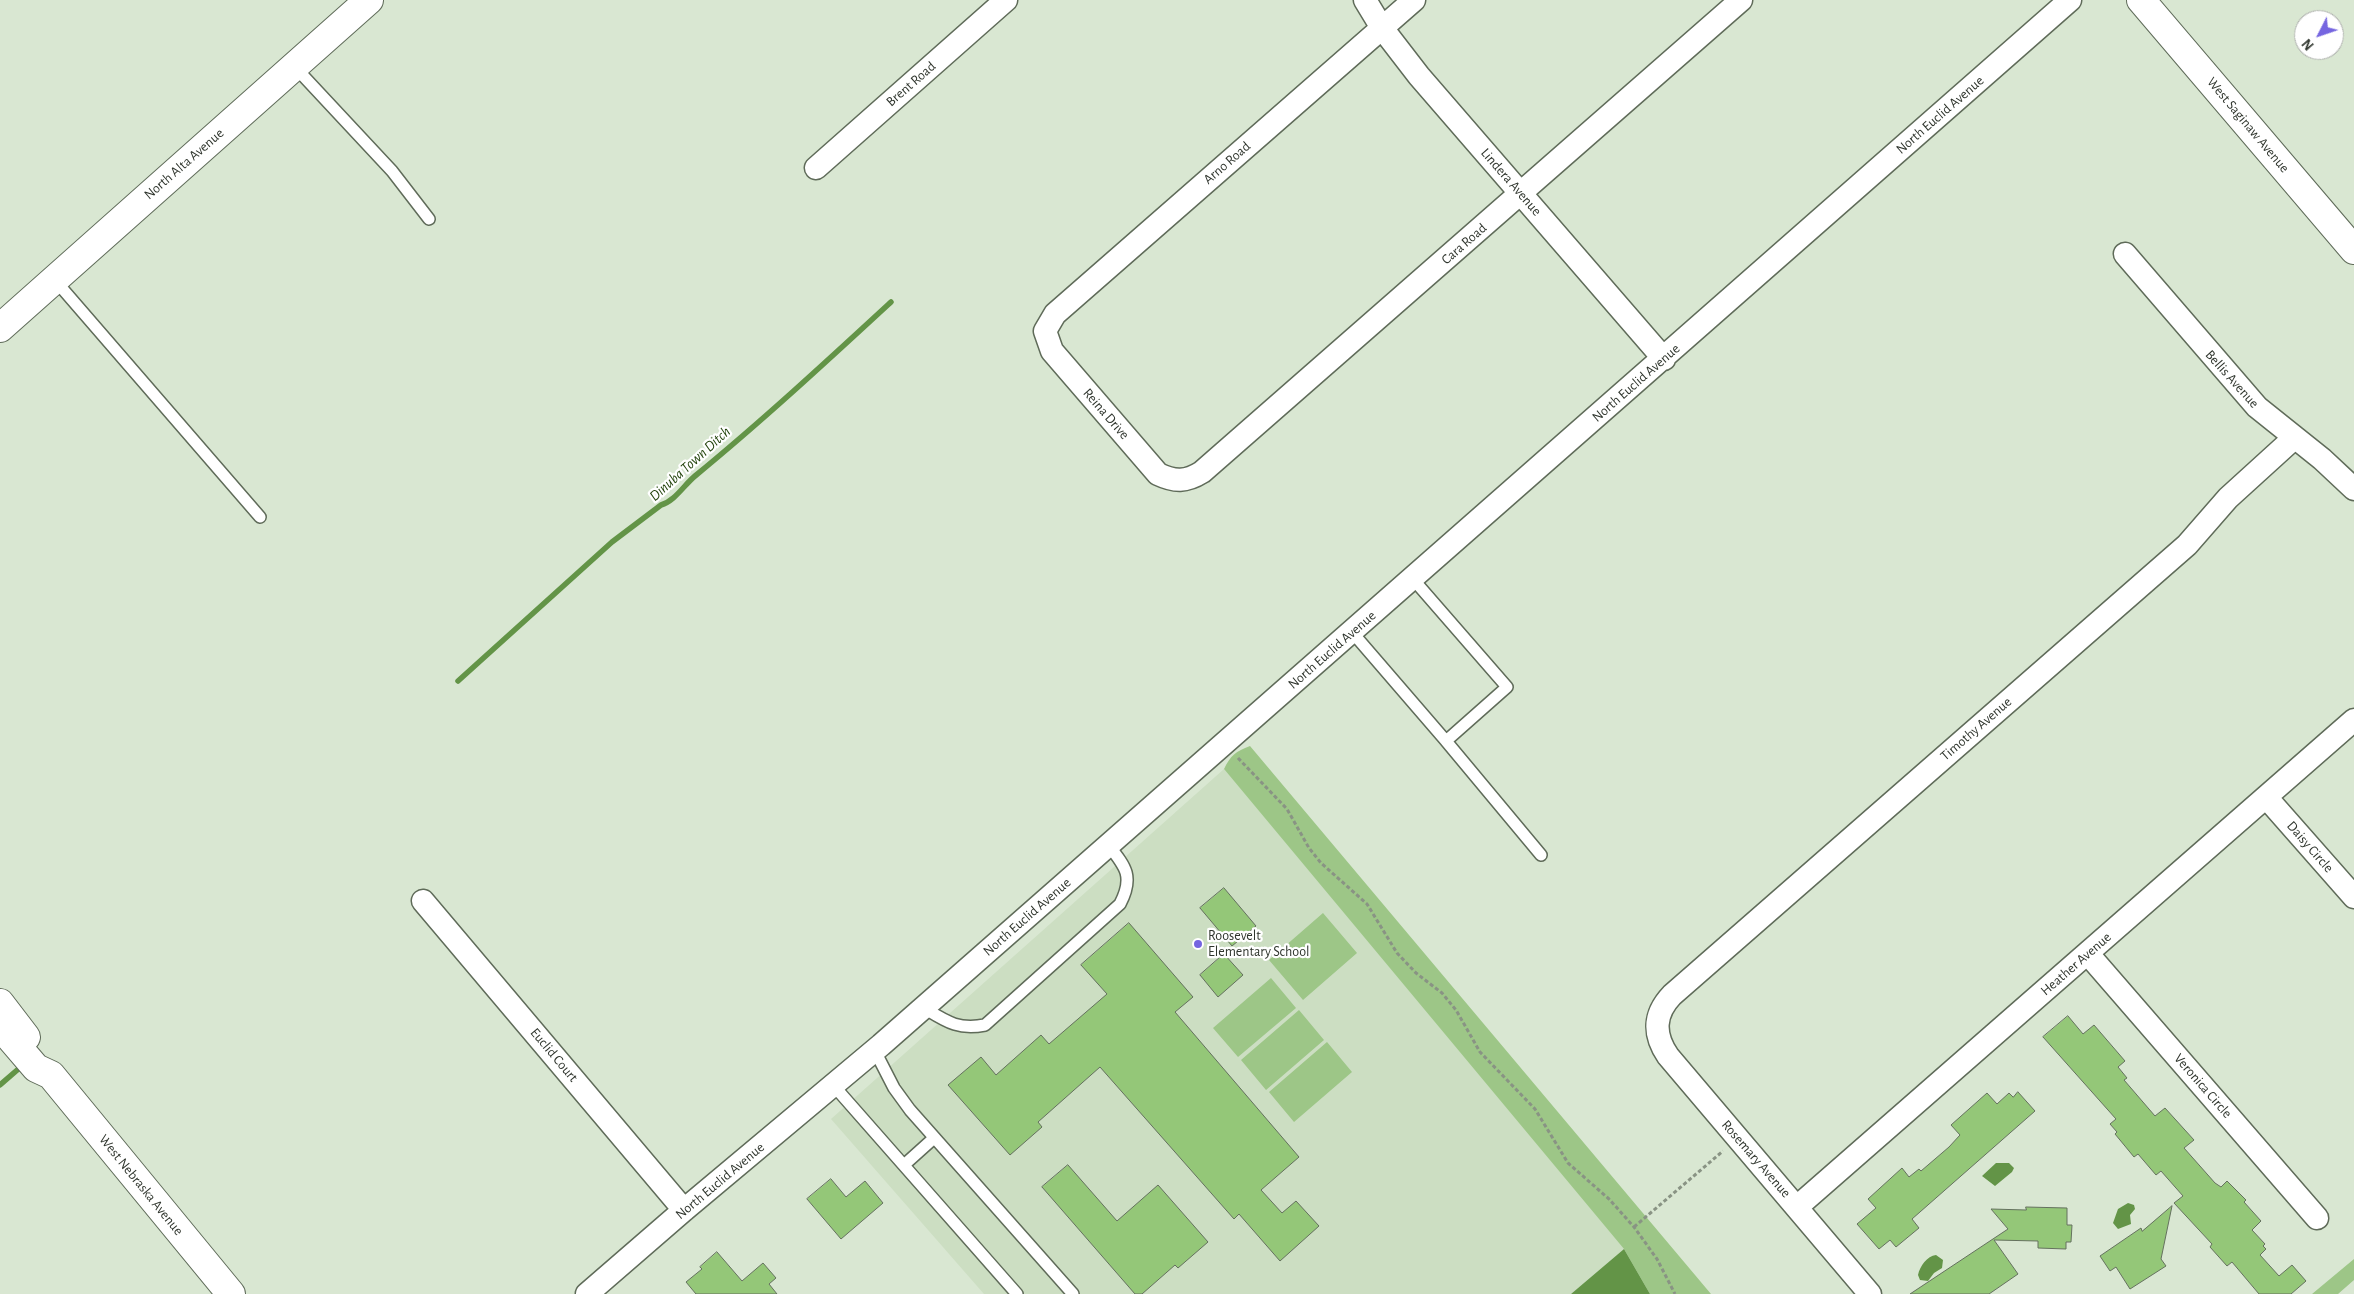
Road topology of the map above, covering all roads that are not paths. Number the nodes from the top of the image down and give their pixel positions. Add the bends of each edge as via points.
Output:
1 (369, 0) edge
2 (1006, 0) edge
3 (1365, 0) edge
4 (1414, 0) edge
5 (1741, 0) edge
6 (2070, 0) edge
7 (2141, 0) edge
8 (1382, 28) junction
9 (294, 66) junction
10 (816, 168) dead end
11 (1521, 194) junction
12 (429, 219) dead end
13 (2354, 250) edge
14 (2124, 254) dead end
15 (54, 279) junction
16 (0, 328) edge
17 (1045, 331) joint
18 (1664, 358) junction
19 (2294, 438) junction
20 (1182, 481) joint
21 (2354, 489) edge
22 (260, 517) dead end
23 (1413, 579) junction
24 (1352, 632) junction
25 (2354, 720) edge
26 (1446, 741) junction
27 (2266, 797) junction
28 (1109, 846) junction
29 (1541, 855) dead end
30 (2354, 897) edge
31 (423, 901) dead end
32 (2088, 954) junction
33 (0, 1003) edge
34 (924, 1008) junction
35 (1658, 1018) joint
36 (0, 1026) edge
37 (875, 1051) junction
38 (51, 1075) junction
39 (834, 1086) junction
40 (934, 1138) junction
41 (904, 1165) junction
42 (1798, 1207) junction
43 (684, 1210) junction
44 (2317, 1218) dead end
45 (231, 1294) edge
46 (587, 1294) edge
47 (1017, 1294) edge
48 (1073, 1294) edge
49 (1870, 1294) edge

1 - 9 street, North Alta Avenue
2 - 10 street, Brent Road
3 - 8 street, Lindera Avenue
4 - 8 street, Arno Road
5 - 11 street, Cara Road
6 - 18 street, North Euclid Avenue
7 - 13 street, West Saginaw Avenue
8 - 11 street, Lindera Avenue
8 - 17 street, Arno Road via 1055,314
9 - 12 lane via 392,172
9 - 15 street, North Alta Avenue
11 - 18 street, Lindera Avenue
11 - 20 street, Cara Road via 1202,472
14 - 19 street, Bellis Avenue via 2257,408
15 - 16 street, North Alta Avenue
15 - 22 lane
17 - 20 street, Reina Drive via 1052,351 1158,474
18 - 23 street, North Euclid Avenue
19 - 21 street, Bellis Avenue
19 - 35 street, Timothy Avenue via 2228,498 2187,545 1672,995
23 - 24 street, North Euclid Avenue
23 - 26 lane via 1507,687
24 - 26 lane
24 - 28 street, North Euclid Avenue
25 - 27 street, Heather Avenue
26 - 29 lane
27 - 30 street, Daisy Circle
27 - 32 street, Heather Avenue
28 - 34 street, North Euclid Avenue
28 - 34 lane via 1126,871 1127,890 1120,904 985,1025 968,1028 949,1023
31 - 43 street, Euclid Court
32 - 42 street, Heather Avenue
32 - 44 street, Veronica Circle
33 - 38 street, West Nebraska Avenue via 47,1060
34 - 37 street, North Euclid Avenue
35 - 42 street, Rosemary Avenue via 1662,1047
36 - 38 street, West Nebraska Avenue via 36,1068
37 - 39 street, North Euclid Avenue
37 - 40 lane via 894,1088
38 - 45 street, West Nebraska Avenue
39 - 41 lane
39 - 43 street, North Euclid Avenue
40 - 41 lane
40 - 48 lane
41 - 47 lane
42 - 49 street, Rosemary Avenue
43 - 46 street, North Euclid Avenue

